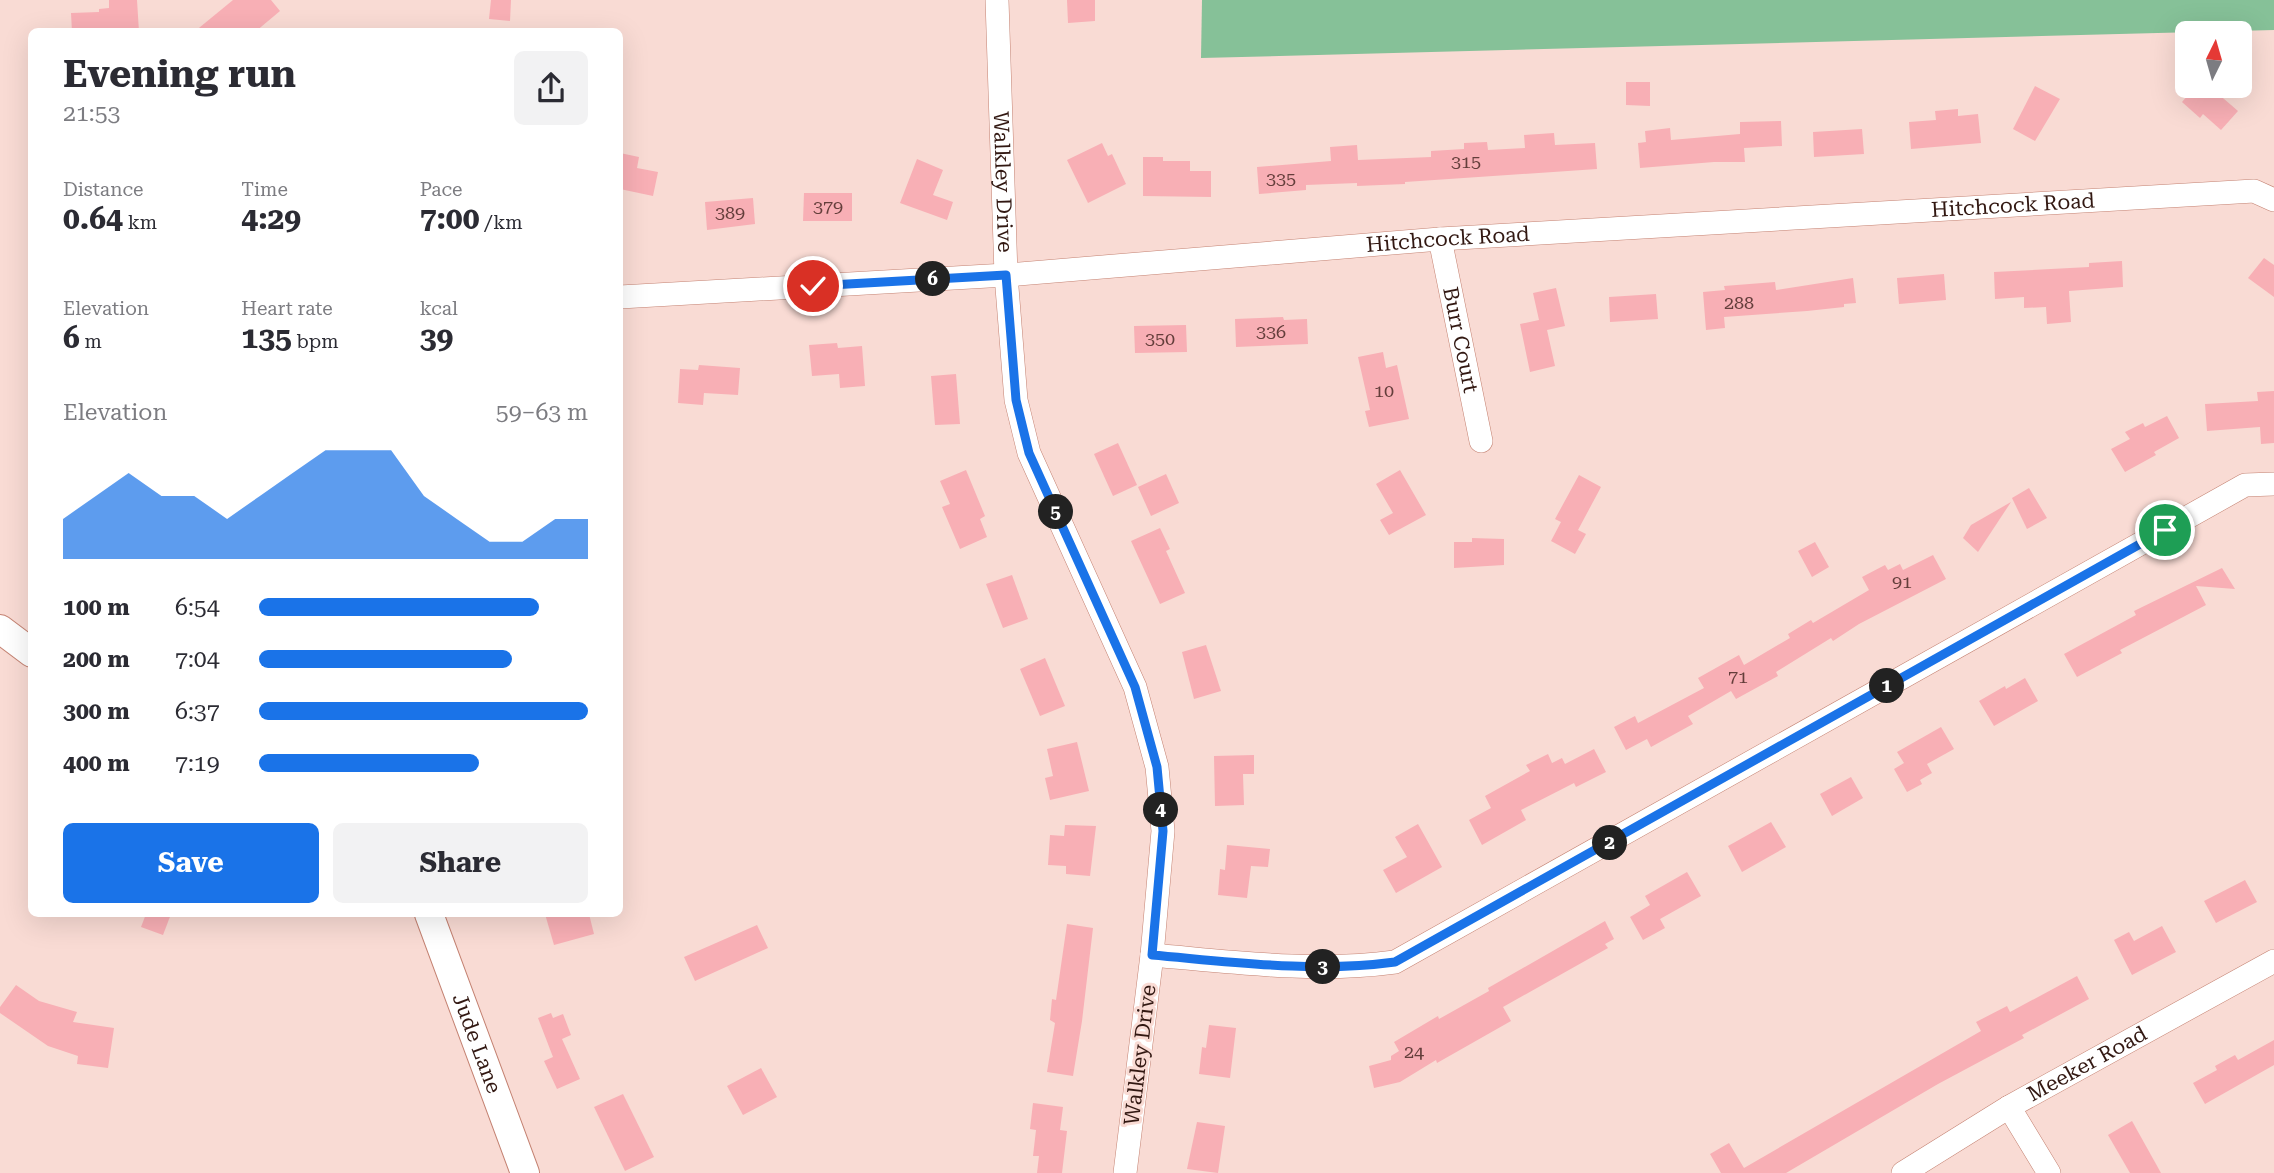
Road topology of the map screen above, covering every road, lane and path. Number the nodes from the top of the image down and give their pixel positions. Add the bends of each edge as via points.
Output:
1 (997, 0) edge
2 (2274, 200) edge
3 (1440, 239) junction
4 (1006, 275) junction
5 (623, 298) edge
6 (1482, 441) dead end
7 (2274, 484) edge
8 (0, 629) edge
9 (28, 650) edge
10 (430, 917) edge
11 (1152, 955) junction
12 (2274, 961) edge
13 (2010, 1107) junction
14 (525, 1173) edge
15 (1125, 1173) edge
16 (1903, 1173) edge
17 (2049, 1173) edge

1 - 4 street, Walkley Drive
2 - 3 street, Hitchcock Road via 2254,191
3 - 4 street, Hitchcock Road
3 - 6 street, Burr Court
4 - 5 street, Hitchcock Road
4 - 11 street, Walkley Drive via 1016,400 1029,453 1135,687 1157,767 1163,831
7 - 11 street via 2245,485 1395,962 1296,967
8 - 9 street
10 - 14 street, Jude Lane
11 - 15 street, Walkley Drive
12 - 13 street, Meeker Road
13 - 16 street, Meeker Road
13 - 17 street

